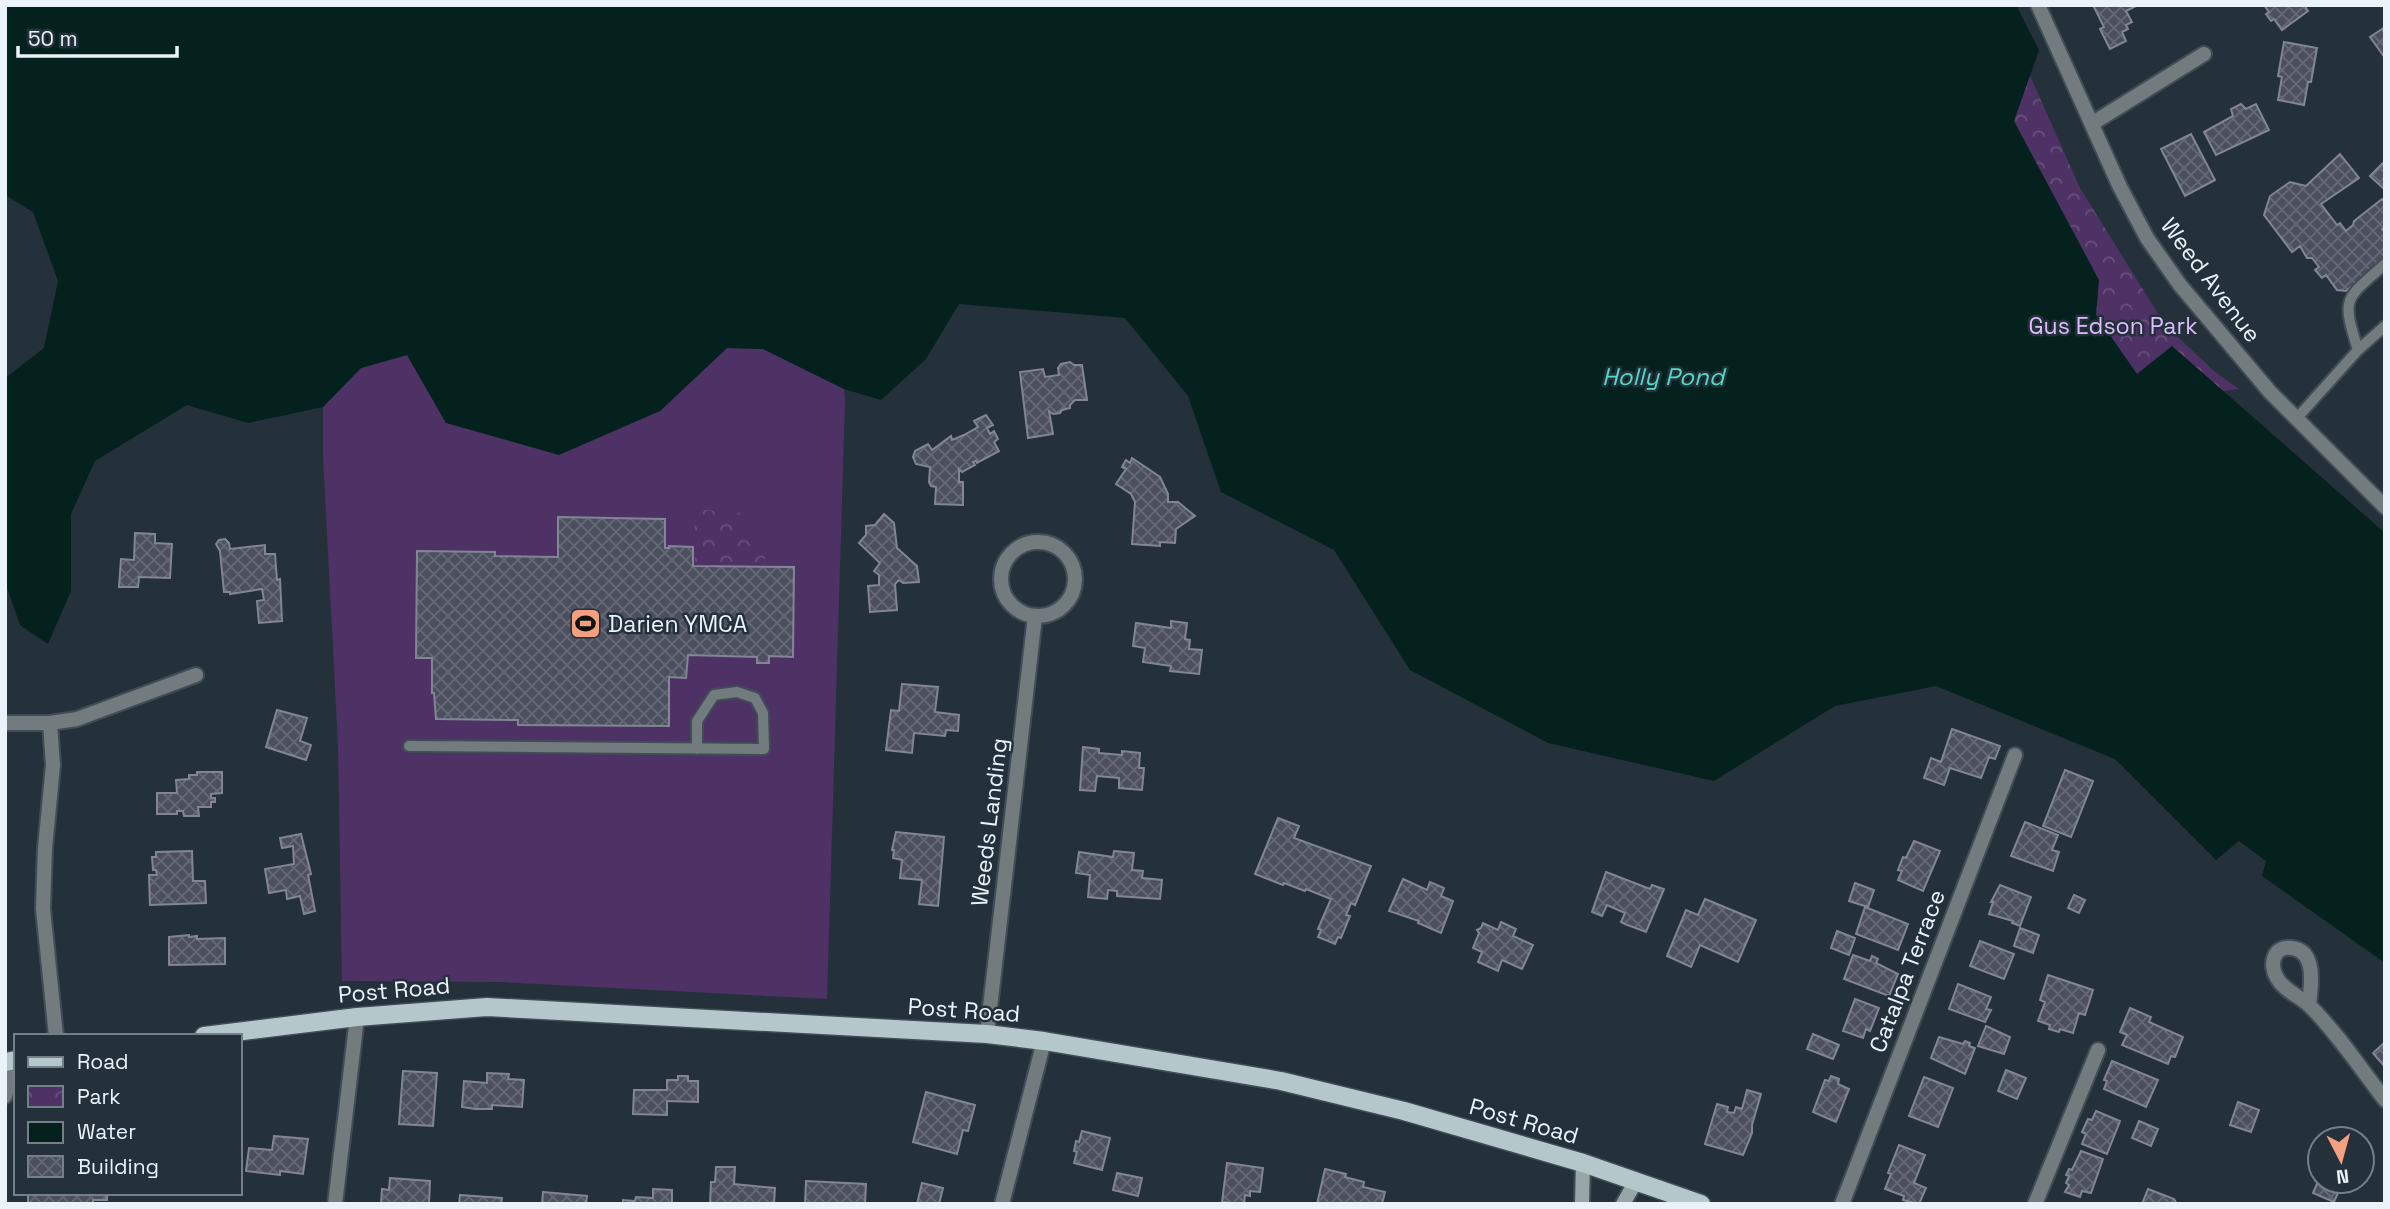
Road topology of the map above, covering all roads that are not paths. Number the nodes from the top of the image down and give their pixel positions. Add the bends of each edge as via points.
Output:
1 (2038, 5) edge
2 (2204, 54) dead end
3 (2093, 123) junction
4 (2385, 264) edge
5 (2385, 326) edge
6 (2358, 350) junction
7 (2297, 418) junction
8 (2385, 507) edge
9 (1035, 616) junction
10 (196, 675) dead end
11 (5, 723) edge
12 (50, 723) junction
13 (409, 746) dead end
14 (698, 749) junction
15 (2015, 755) dead end
16 (2309, 1004) dead end
17 (357, 1017) junction
18 (56, 1034) edge
19 (220, 1034) edge
20 (987, 1034) junction
21 (1044, 1041) junction
22 (2098, 1051) dead end
23 (14, 1067) edge
24 (5, 1096) edge
25 (2385, 1100) edge
26 (1583, 1163) junction
27 (1636, 1181) junction
28 (335, 1204) edge
29 (1002, 1204) edge
30 (1582, 1204) edge
31 (1623, 1204) edge
32 (1701, 1204) edge
33 (1842, 1204) edge
34 (2035, 1204) edge

1 - 3 street, Weed Avenue
2 - 3 street
3 - 7 street, Weed Avenue via 2147,238 2216,330
4 - 6 lane via 2351,295 2347,316
5 - 6 lane
6 - 7 lane
7 - 8 street, Weed Avenue
9 - 9 street via 1060,609 1069,599 1075,574 1064,551 1040,541 1016,548 1001,570 1004,595 1012,606
9 - 20 street, Weeds Landing
10 - 12 street via 77,719
11 - 12 street
12 - 18 street via 52,765 43,909
13 - 14 lane
14 - 14 lane via 764,749 763,713 755,698 737,692 714,695 697,721
15 - 33 street, Catalpa Terrace
16 - 25 street
17 - 19 main road, Post Road
17 - 20 main road, Post Road via 487,1007
17 - 28 street
20 - 21 main road, Post Road
21 - 26 main road, Post Road via 1281,1081
21 - 29 street
22 - 34 street
23 - 24 street
26 - 27 main road, Post Road
26 - 30 main road
27 - 31 main road
27 - 32 main road, Post Road

